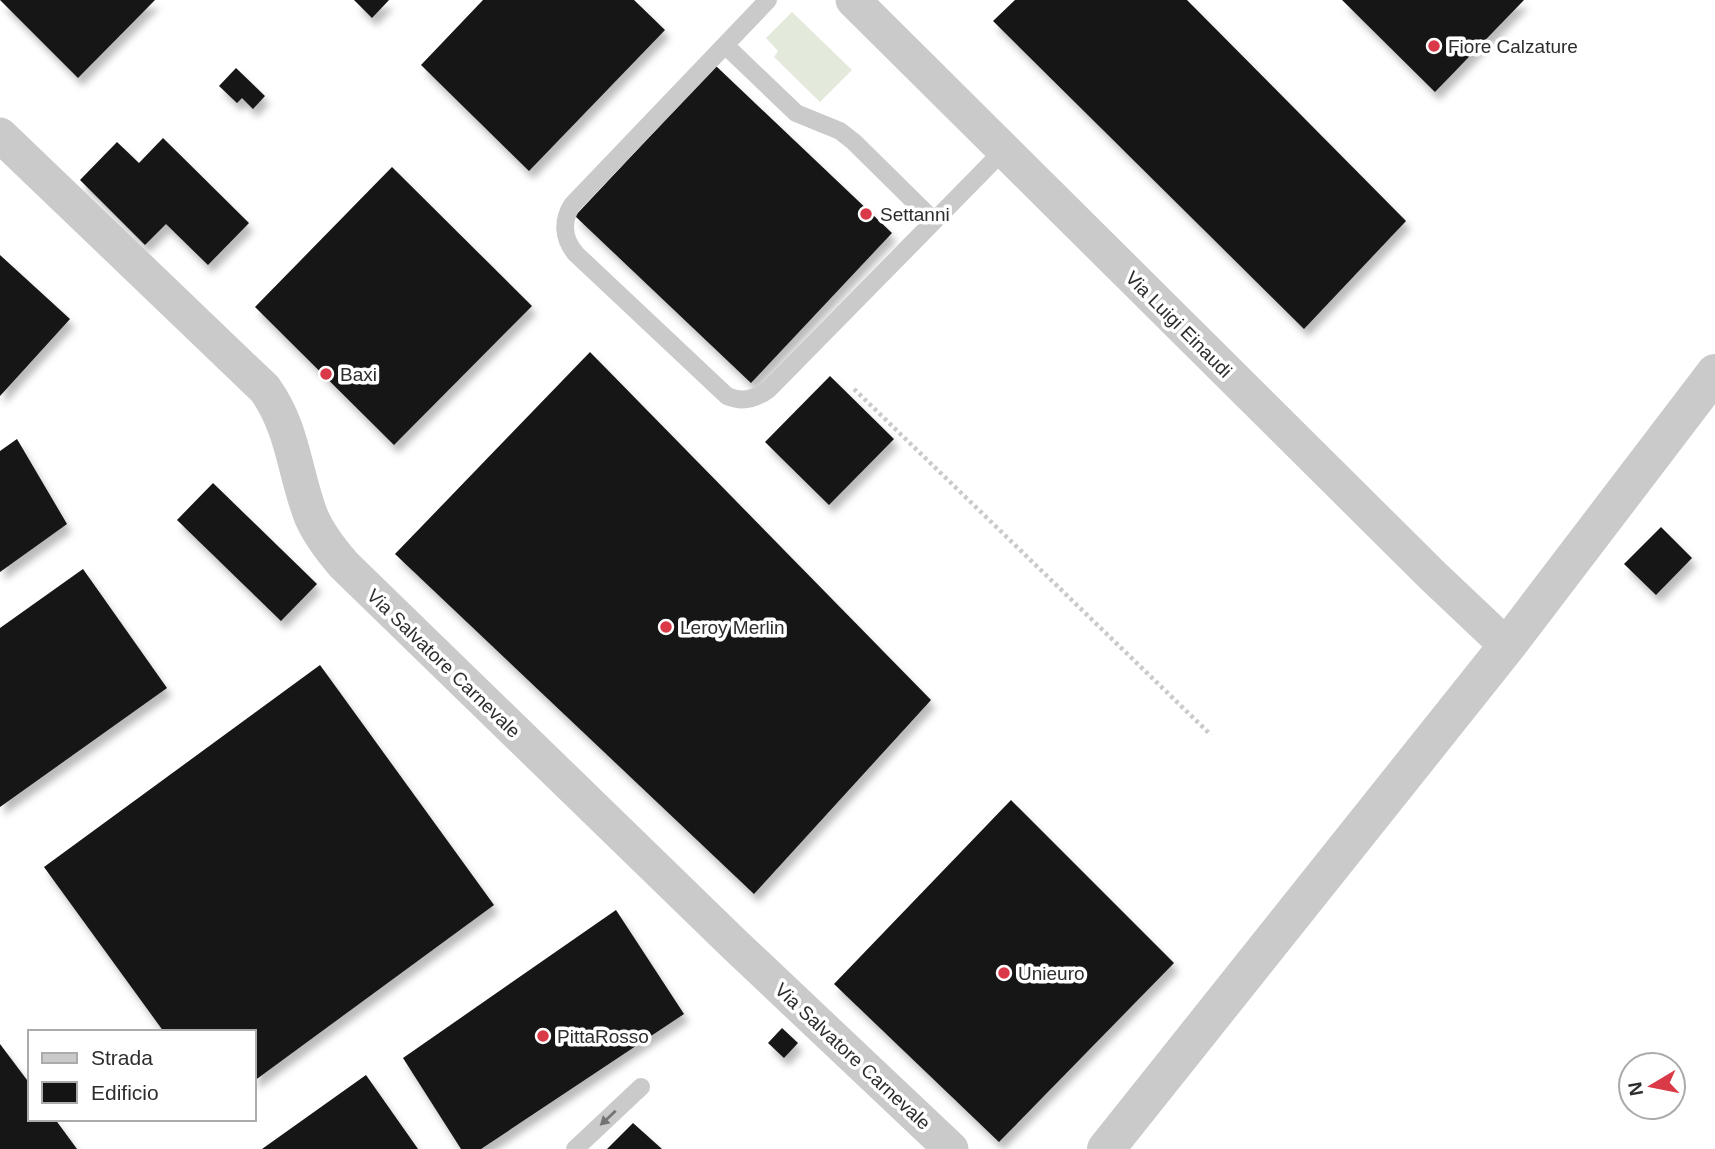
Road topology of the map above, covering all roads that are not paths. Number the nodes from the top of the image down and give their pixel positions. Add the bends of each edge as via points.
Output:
1 (768, 0) edge
2 (853, 0) edge
3 (725, 45) junction
4 (0, 135) edge
5 (1004, 150) junction
6 (934, 221) junction
7 (1715, 373) edge
8 (1507, 646) junction
9 (641, 1087) dead end
10 (575, 1149) edge
11 (951, 1149) edge
12 (1106, 1149) edge

1 - 3 lane
2 - 5 street, Via Luigi Einaudi
3 - 6 lane via 796,113 840,131 854,142
3 - 6 lane via 572,205 565,230 570,248 720,391 742,401 769,389
4 - 11 street, Via Salvatore Carnevale via 265,389 292,441 312,518 344,565
5 - 6 lane
5 - 8 street, Via Luigi Einaudi
7 - 8 street
8 - 12 street
9 -> 10 lane

